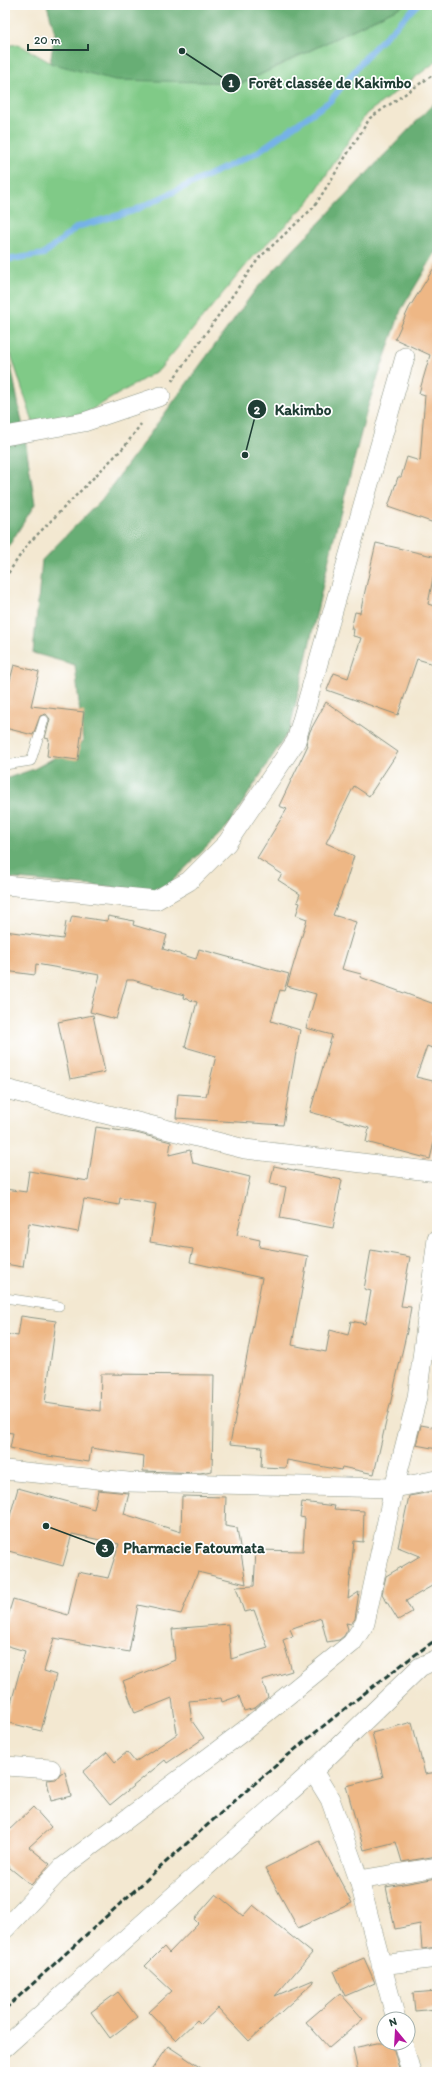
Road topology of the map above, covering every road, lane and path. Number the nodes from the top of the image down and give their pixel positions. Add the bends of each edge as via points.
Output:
1 (437, 72) edge
2 (405, 357) dead end
3 (161, 396) joint
4 (143, 421) dead end
5 (5, 436) edge
6 (5, 578) edge
7 (44, 720) dead end
8 (5, 765) edge
9 (5, 885) edge
10 (5, 1089) edge
11 (437, 1172) edge
12 (437, 1239) edge
13 (5, 1298) edge
14 (59, 1306) dead end
15 (5, 1470) edge
16 (437, 1480) edge
17 (394, 1488) junction
18 (437, 1659) edge
19 (5, 1766) edge
20 (51, 1769) dead end
21 (313, 1771) junction
22 (437, 1867) edge
23 (359, 1880) junction
24 (5, 1929) edge
25 (437, 1958) edge
26 (381, 1964) junction
27 (394, 2011) edge
28 (5, 2047) edge
29 (405, 2051) edge
30 (411, 2072) edge

1 - 3 path via 370,118 314,206 258,258
2 - 9 street via 296,741 227,843 189,881 156,900
3 - 5 street via 84,422
4 - 6 path via 125,446 27,545
7 - 8 lane via 31,761
10 - 11 street via 245,1149
12 - 17 street via 418,1398
13 - 14 lane
15 - 17 street via 128,1482
16 - 17 street
17 - 24 street via 365,1623 352,1643 245,1730 63,1867
18 - 21 street via 420,1667
19 - 20 street
21 - 23 street via 330,1799
21 - 28 street
22 - 23 street
23 - 26 street
25 - 26 street
26 - 27 street
29 - 30 street

